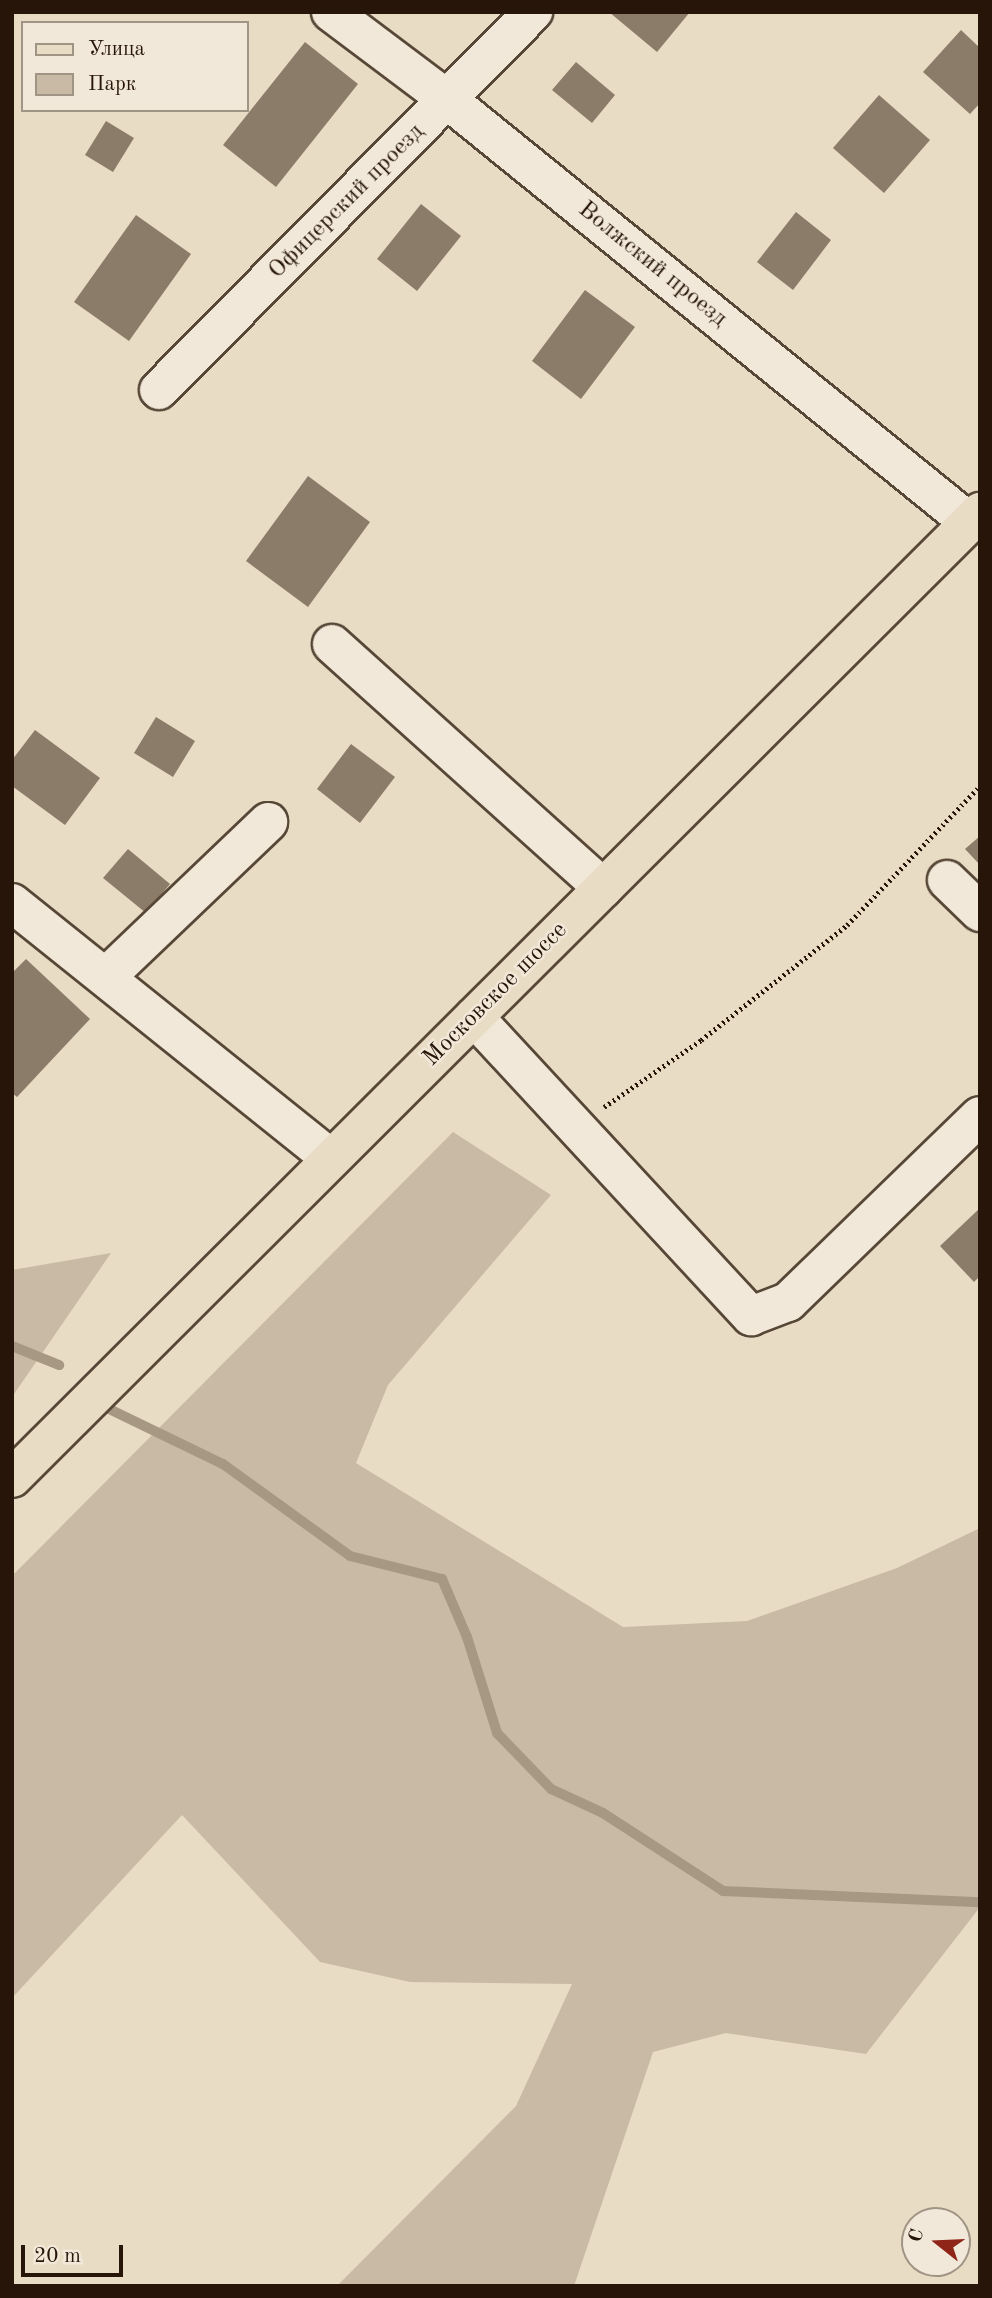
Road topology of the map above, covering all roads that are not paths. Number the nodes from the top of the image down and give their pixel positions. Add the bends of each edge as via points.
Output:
1 (331, 12) edge
2 (533, 12) edge
3 (448, 100) junction
4 (159, 390) dead end
5 (975, 517) edge
6 (332, 643) dead end
7 (268, 822) dead end
8 (947, 880) dead end
9 (603, 888) junction
10 (12, 902) edge
11 (980, 912) edge
12 (107, 976) junction
13 (474, 1017) junction
14 (980, 1116) edge
15 (331, 1160) junction
16 (12, 1478) edge

1 - 3 street, Волжский проезд
2 - 3 street, Офицерский проезд
3 - 4 street, Офицерский проезд
3 - 5 street, Волжский проезд
5 - 9 main road, Московское шоссе
6 - 9 street
7 - 12 street
8 - 11 street
9 - 13 main road, Московское шоссе
10 - 12 street
12 - 15 street
13 - 14 street via 751,1316 788,1302
13 - 15 main road, Московское шоссе
15 - 16 main road, Московское шоссе

